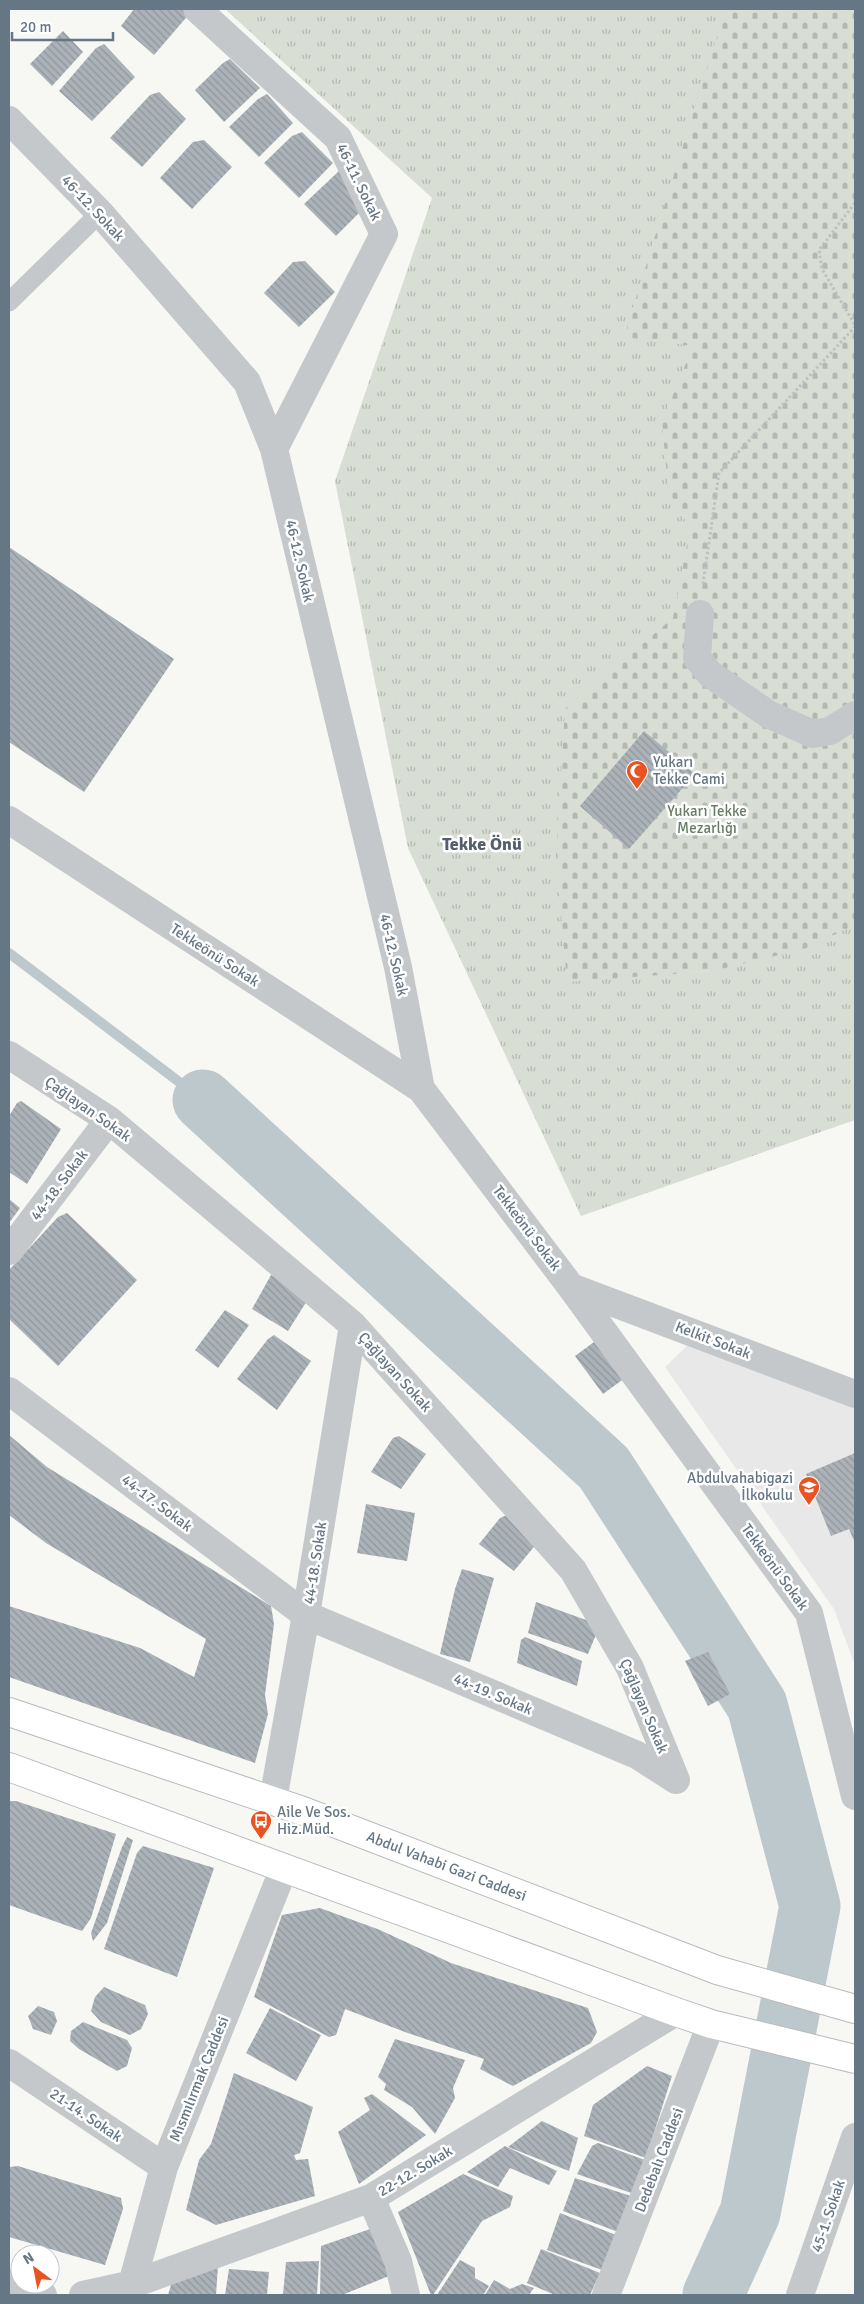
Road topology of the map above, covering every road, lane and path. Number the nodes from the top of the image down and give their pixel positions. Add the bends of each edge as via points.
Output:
1 (197, 9) edge
2 (9, 120) edge
3 (855, 203) edge
4 (100, 214) junction
5 (9, 302) edge
6 (855, 326) edge
7 (274, 449) junction
8 (700, 614) joint
9 (855, 715) edge
10 (9, 820) edge
11 (9, 1055) edge
12 (421, 1089) junction
13 (108, 1120) junction
14 (9, 1251) edge
15 (571, 1287) junction
16 (353, 1326) junction
17 (9, 1392) edge
18 (855, 1394) edge
19 (306, 1614) junction
20 (9, 1712) edge
21 (9, 1767) edge
22 (676, 1780) joint
23 (855, 1796) edge
24 (273, 1800) junction
25 (284, 1868) junction
26 (855, 2009) edge
27 (676, 2012) junction
28 (711, 2024) junction
29 (855, 2059) edge
30 (9, 2063) edge
31 (855, 2136) edge
32 (164, 2167) junction
33 (371, 2198) junction
34 (131, 2290) edge
35 (83, 2295) edge
36 (406, 2295) edge
37 (606, 2295) edge
38 (800, 2295) edge

1 - 7 street, 46-11. Sokak via 338,138 384,234
2 - 4 street, 46-12. Sokak
3 - 6 path via 818,250 822,269
4 - 5 lane
4 - 7 street, 46-12. Sokak via 246,382
6 - 8 path via 720,473
7 - 12 street, 46-12. Sokak via 398,967
8 - 9 street via 697,658 710,674 768,714 813,734 830,731
10 - 12 street, Tekkeönü Sokak
11 - 13 street, Çağlayan Sokak
12 - 15 street, Tekkeönü Sokak
13 - 14 street, 44-18. Sokak
13 - 16 street, Çağlayan Sokak
15 - 18 street, Kelkit Sokak
15 - 23 street, Tekkeönü Sokak via 809,1613
16 - 19 street, 44-18. Sokak
16 - 22 street, Çağlayan Sokak via 574,1570 630,1668
17 - 19 street, 44-17. Sokak
19 - 22 street, 44-19. Sokak via 637,1755
19 - 24 street, 44-18. Sokak
20 - 24 main road, Abdul Vahabi Gazi Caddesi
21 - 25 main road
24 - 26 main road, Abdul Vahabi Gazi Caddesi via 717,1970
25 - 27 main road
25 - 32 street, Mısmılırmak Caddesi
27 - 28 main road
27 - 33 street, 22-12. Sokak
28 - 29 main road
28 - 37 street, Dedebalı Caddesi
30 - 32 street, 21-14. Sokak
31 - 38 street, 45-1. Sokak
32 - 34 street, Mısmılırmak Caddesi
33 - 34 street, 22-12. Sokak
33 - 36 street via 398,2262
34 - 35 street, 22-12. Sokak

